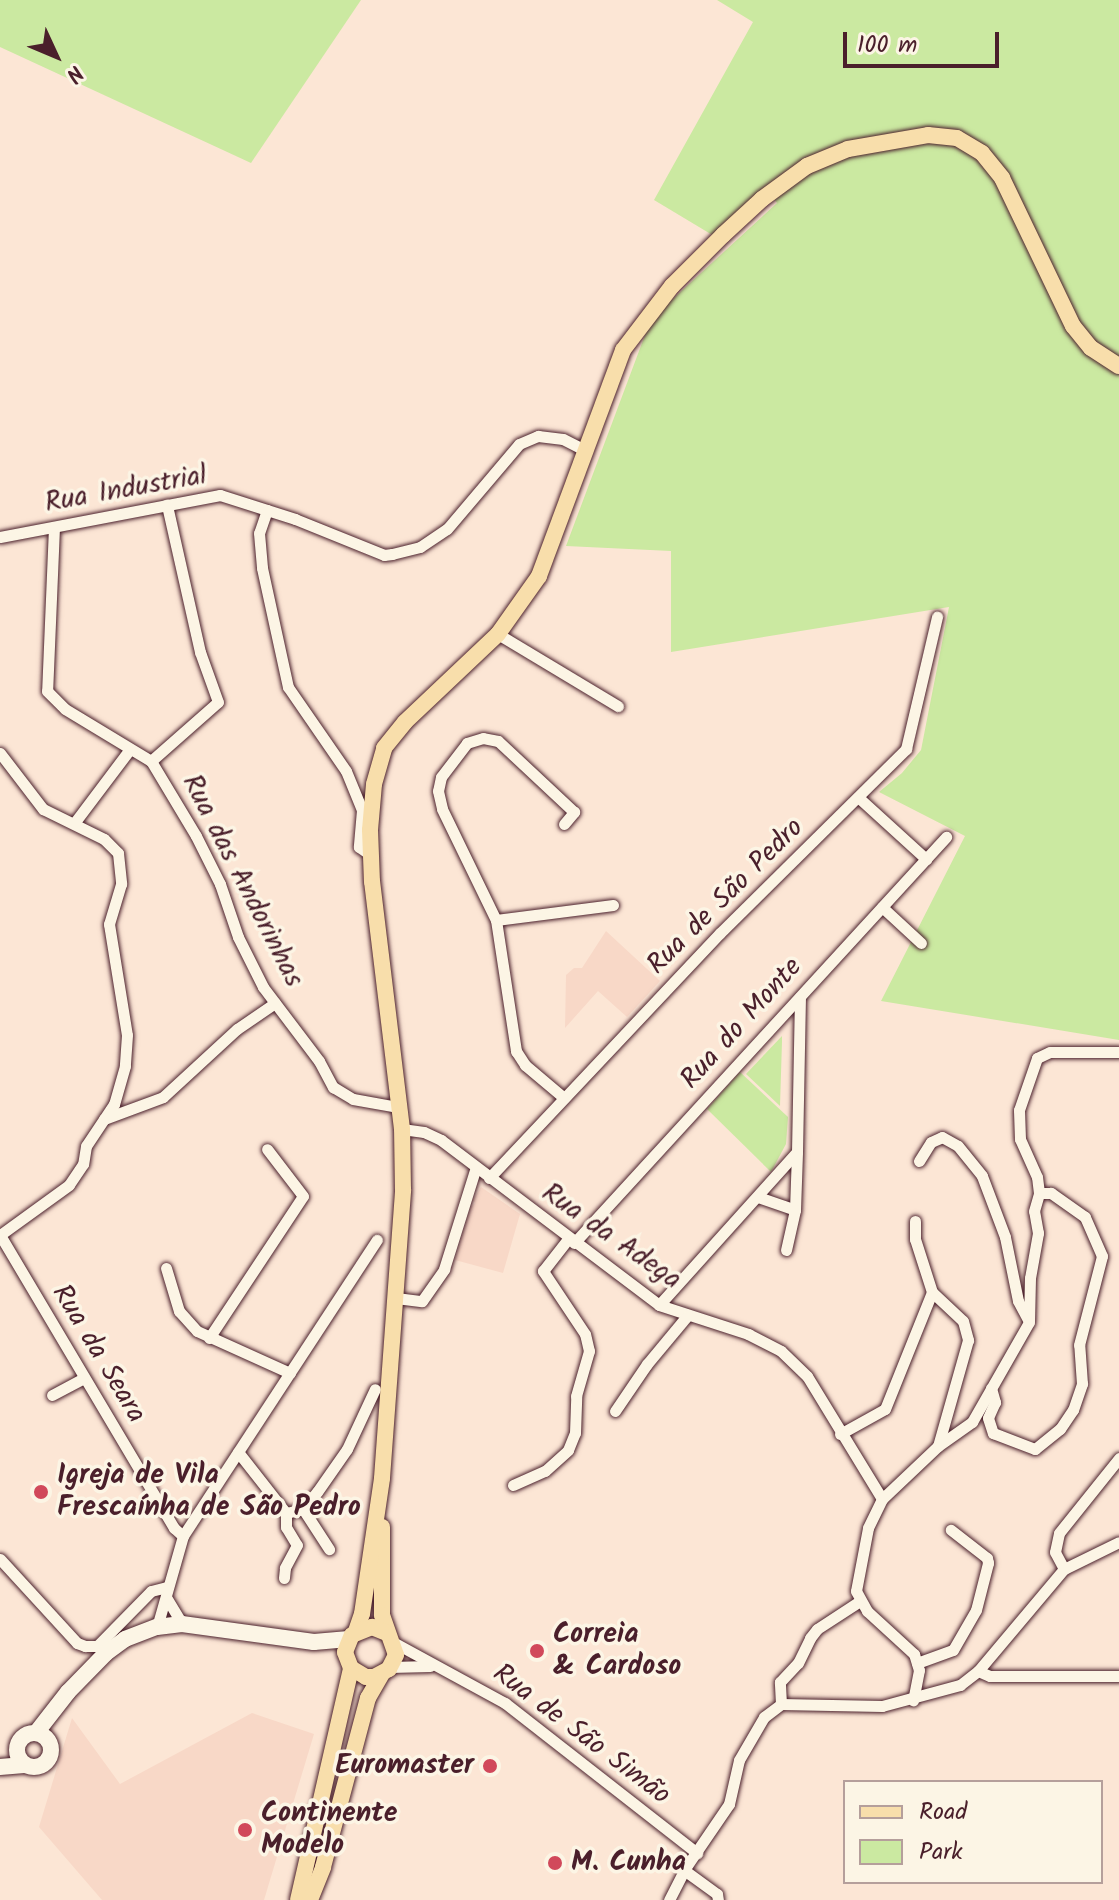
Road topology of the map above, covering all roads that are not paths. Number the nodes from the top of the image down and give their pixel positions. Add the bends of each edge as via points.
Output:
1 (1119, 366) edge
2 (583, 449) junction
3 (167, 505) junction
4 (267, 510) junction
5 (54, 527) junction
6 (0, 537) edge
7 (937, 617) dead end
8 (498, 634) junction
9 (618, 706) dead end
10 (130, 749) junction
11 (0, 753) edge
12 (151, 761) junction
13 (859, 798) junction
14 (75, 822) junction
15 (564, 824) dead end
16 (946, 837) dead end
17 (371, 855) junction
18 (926, 859) junction
19 (613, 905) dead end
20 (882, 907) junction
21 (496, 920) junction
22 (921, 943) dead end
23 (800, 997) junction
24 (275, 1003) junction
25 (1119, 1052) edge
26 (564, 1098) junction
27 (398, 1107) junction
28 (104, 1119) junction
29 (402, 1129) junction
30 (267, 1149) dead end
31 (797, 1152) junction
32 (919, 1161) dead end
33 (476, 1167) junction
34 (489, 1178) junction
35 (1039, 1193) junction
36 (758, 1197) junction
37 (795, 1210) junction
38 (915, 1221) dead end
39 (0, 1235) edge
40 (377, 1240) dead end
41 (571, 1241) junction
42 (786, 1250) dead end
43 (166, 1268) dead end
44 (932, 1292) junction
45 (396, 1298) junction
46 (659, 1305) junction
47 (687, 1316) junction
48 (1029, 1322) junction
49 (209, 1338) junction
50 (290, 1373) junction
51 (84, 1378) junction
52 (991, 1388) junction
53 (375, 1389) dead end
54 (52, 1395) dead end
55 (615, 1411) dead end
56 (840, 1434) junction
57 (938, 1446) junction
58 (238, 1452) junction
59 (1119, 1458) edge
60 (382, 1478) junction
61 (513, 1485) dead end
62 (882, 1499) junction
63 (303, 1509) junction
64 (286, 1513) junction
65 (951, 1530) dead end
66 (183, 1536) junction
67 (1119, 1542) edge
68 (329, 1549) dead end
69 (0, 1559) edge
70 (1064, 1569) junction
71 (284, 1578) dead end
72 (167, 1592) junction
73 (860, 1601) junction
74 (182, 1624) junction
75 (157, 1627) junction
76 (352, 1635) junction
77 (390, 1638) junction
78 (314, 1642) junction
79 (349, 1663) junction
80 (917, 1663) junction
81 (431, 1666) junction
82 (386, 1670) junction
83 (978, 1671) junction
84 (1119, 1676) edge
85 (913, 1700) junction
86 (781, 1704) junction
87 (43, 1738) junction
88 (20, 1758) junction
89 (0, 1766) edge
90 (697, 1853) junction
91 (304, 1867) junction
92 (323, 1867) junction
93 (684, 1870) junction
94 (290, 1900) edge
95 (298, 1900) edge
96 (310, 1900) edge
97 (318, 1900) edge
98 (669, 1900) edge
99 (718, 1900) edge

1 - 2 main road via 1091,348 1073,326 1002,178 982,153 957,138 891,138 807,166 723,235 638,326 618,359
2 - 4 street, Rua Industrial via 563,439 538,436 519,444 435,540 392,554
2 - 8 main road via 539,576
3 - 4 street, Rua Industrial via 220,495
3 - 5 street, Rua Industrial
3 - 12 street via 200,652 218,702
4 - 17 street via 259,533 262,568 288,687 346,771 362,810 359,847
5 - 6 street, Rua Industrial
5 - 10 street, Rua das Andorinhas via 47,691 65,709
7 - 13 street, Rua de São Pedro via 906,749
8 - 9 street
8 - 17 main road via 384,748 374,784
10 - 12 street, Rua das Andorinhas
10 - 14 street
11 - 14 street via 43,809
12 - 24 street, Rua das Andorinhas via 196,836 238,937
13 - 18 street
13 - 26 street, Rua de São Pedro via 720,933
14 - 28 street via 118,853 120,869 109,924 127,1035 125,1066
15 - 21 street via 574,812 498,741 467,743 441,777 442,809
16 - 18 street, Rua do Monte
17 - 27 main road
18 - 20 street, Rua do Monte
19 - 21 street
20 - 22 street
20 - 23 street, Rua do Monte
21 - 26 street via 516,1051
23 - 31 street
23 - 41 street, Rua do Monte
24 - 27 street, Rua das Andorinhas via 333,1087 353,1099
24 - 28 street via 237,1029 163,1097
25 - 35 street via 1050,1052 1037,1058 1025,1085 1019,1124
26 - 34 street, Rua de São Pedro
27 - 29 main road
28 - 39 street via 69,1185
29 - 33 street, Rua da Adega via 441,1140
29 - 45 main road
30 - 49 street via 303,1196
31 - 36 street
31 - 37 street
32 - 48 street via 931,1142 942,1137 958,1146 982,1176 1005,1237 1018,1301
33 - 34 street, Rua da Adega
33 - 45 street via 444,1269 422,1301
34 - 41 street, Rua da Adega
35 - 48 street
35 - 52 street via 1051,1193 1085,1217 1102,1256 1079,1345 1082,1384 1060,1429 1035,1449 993,1433 988,1418 995,1402
36 - 37 street
36 - 46 street
37 - 42 street
38 - 44 street via 915,1239
39 - 51 street, Rua da Seara
40 - 50 street
41 - 46 street, Rua da Adega
41 - 61 street, Rua do Monte via 543,1271 585,1334 589,1351 576,1396 575,1433 568,1450 545,1471
43 - 49 street via 179,1311
44 - 56 street via 885,1409
44 - 57 street via 963,1321 968,1340
45 - 60 main road
46 - 47 street, Rua da Adega
47 - 55 street
47 - 56 street, Rua da Adega via 748,1334 781,1351 807,1376
48 - 52 street
49 - 50 street
50 - 58 street
51 - 54 street
51 - 66 street, Rua da Seara
52 - 57 street via 972,1422
53 - 63 street via 347,1449
56 - 62 street, Rua da Adega
57 - 62 street
58 - 64 street
58 - 66 street
59 - 70 street via 1059,1533 1055,1552
60 - 76 main road via 362,1614
60 - 77 main road via 382,1615
62 - 73 street via 860,1557
63 - 64 street
63 - 68 street
64 - 71 street via 286,1527 297,1545
65 - 80 street via 987,1558 976,1610 953,1650
66 - 72 street
67 - 70 street
69 - 72 street via 85,1646 97,1646 151,1591
70 - 83 street
72 - 74 street
72 - 75 street
73 - 80 street
73 - 86 street via 810,1638 798,1663 780,1682
74 - 75 main road
74 - 78 main road
75 - 87 main road via 106,1653 52,1709
76 - 77 main road via 372,1627
76 - 78 main road
76 - 79 main road
77 - 81 street, Rua de São Simão
77 - 82 main road via 396,1655
78 - 79 main road
79 - 82 main road via 366,1677
79 - 91 main road
80 - 85 street
81 - 82 street, Rua de São Simão
81 - 90 street, Rua de São Simão via 505,1703
82 - 92 main road via 368,1698
83 - 84 street via 990,1676
83 - 85 street via 960,1685
85 - 86 street via 882,1706
86 - 90 street via 764,1717 745,1749 729,1804
87 - 88 main road via 22,1738
87 - 88 main road via 51,1753 46,1763 35,1768
88 - 89 main road
90 - 93 street
91 - 94 main road
91 - 95 main road
92 - 96 main road
92 - 97 main road
93 - 98 street
93 - 99 street

